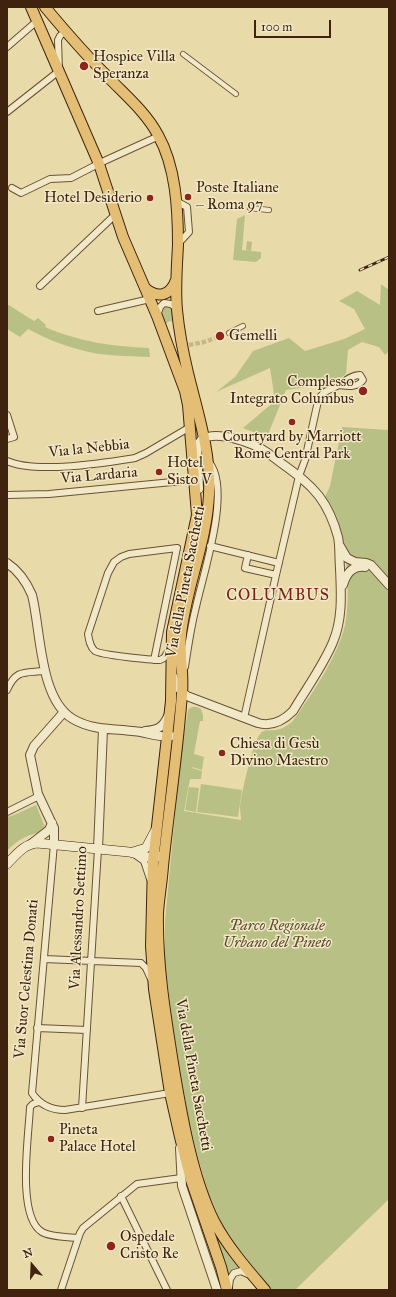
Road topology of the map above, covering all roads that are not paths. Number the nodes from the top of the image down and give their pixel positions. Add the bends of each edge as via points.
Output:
1 (31, 7) edge
2 (46, 7) edge
3 (37, 21) junction
4 (65, 31) junction
5 (7, 47) edge
6 (183, 54) dead end
7 (59, 71) junction
8 (236, 94) dead end
9 (7, 112) edge
10 (159, 136) junction
11 (99, 164) junction
12 (12, 188) dead end
13 (250, 208) dead end
14 (269, 210) dead end
15 (116, 214) junction
16 (176, 280) junction
17 (40, 286) dead end
18 (145, 288) junction
19 (150, 299) junction
20 (177, 309) junction
21 (98, 310) dead end
22 (157, 316) junction
23 (243, 326) dead end
24 (229, 333) tunnel mouth
25 (339, 385) dead end
26 (7, 416) edge
27 (190, 427) junction
28 (205, 437) junction
29 (7, 439) edge
30 (7, 461) edge
31 (209, 462) junction
32 (299, 476) junction
33 (193, 480) junction
34 (7, 495) edge
35 (197, 515) junction
36 (339, 544) junction
37 (210, 546) junction
38 (177, 548) junction
39 (248, 555) junction
40 (7, 563) edge
41 (279, 563) junction
42 (186, 564) junction
43 (375, 569) junction
44 (276, 575) junction
45 (389, 585) edge
46 (341, 592) junction
47 (171, 647) junction
48 (154, 660) junction
49 (171, 668) junction
50 (44, 671) junction
51 (7, 690) edge
52 (183, 690) junction
53 (202, 702) junction
54 (171, 707) junction
55 (64, 712) junction
56 (244, 718) junction
57 (179, 719) junction
58 (103, 729) junction
59 (178, 730) junction
60 (140, 732) junction
61 (168, 736) junction
62 (39, 796) junction
63 (7, 812) edge
64 (52, 823) junction
65 (157, 828) junction
66 (31, 844) junction
67 (54, 844) junction
68 (98, 849) junction
69 (129, 852) junction
70 (164, 852) junction
71 (154, 857) junction
72 (7, 864) edge
73 (152, 886) junction
74 (151, 946) junction
75 (44, 960) junction
76 (91, 962) junction
77 (141, 964) junction
78 (154, 989) junction
79 (37, 1028) junction
80 (87, 1030) junction
81 (170, 1093) junction
82 (39, 1102) junction
83 (82, 1108) junction
84 (180, 1137) junction
85 (181, 1178) junction
86 (121, 1196) junction
87 (78, 1238) junction
88 (262, 1287) edge
89 (61, 1290) edge
90 (167, 1290) edge
91 (218, 1290) edge
92 (228, 1290) edge

1 - 3 main road, Via della Pineta Sacchetti
2 - 4 main road, Via della Pineta Sacchetti
3 - 5 street
3 - 7 main road, Via della Pineta Sacchetti
4 - 7 street via 58,40
4 - 10 main road, Via della Pineta Sacchetti via 142,112
6 - 8 street
7 - 9 street
7 - 11 main road, Via della Pineta Sacchetti
10 - 11 street
10 - 16 main road, Via della Pineta Sacchetti via 169,162 176,201
11 - 12 street via 71,178 50,179 21,193
11 - 15 main road, Via della Pineta Sacchetti
13 - 14 street
15 - 17 street
15 - 18 main road, Via della Pineta Sacchetti
16 - 18 main road via 171,290 160,295 153,294
16 - 20 main road, Via della Pineta Sacchetti
18 - 19 main road, Via della Pineta Sacchetti
19 - 21 street
19 - 22 main road, Via della Pineta Sacchetti
20 - 22 street via 170,303 164,303 159,308
20 - 28 main road, Via della Pineta Sacchetti via 184,356
22 - 27 main road, Via della Pineta Sacchetti via 185,391
23 - 24 street
25 - 32 street via 328,389 319,399
26 - 29 street via 14,436
27 - 30 street, Via la Nebbia via 135,458 50,467 25,466
27 - 33 main road, Via della Pineta Sacchetti
28 - 31 main road, Via della Pineta Sacchetti
28 - 32 street via 217,436 252,444
28 - 35 street, Via della Pineta Sacchetti via 200,440 197,447
31 - 37 street, Via della Pineta Sacchetti via 214,470 217,496 217,511
31 - 52 main road, Via della Pineta Sacchetti via 206,517 181,629
32 - 36 street via 317,494 327,509
32 - 41 street
33 - 34 street, Via Lardaria via 49,494
33 - 35 main road, Via della Pineta Sacchetti
35 - 42 main road, Via della Pineta Sacchetti
36 - 43 street via 347,558 368,564
36 - 46 street
37 - 39 street
37 - 52 street, Via della Pineta Sacchetti via 187,652
38 - 42 street, Via della Pineta Sacchetti via 183,551
38 - 48 street, Via della Pineta Sacchetti
38 - 48 street via 129,554 114,562 88,632 90,643 98,653
39 - 41 street
39 - 44 street via 245,568
40 - 50 street via 21,574 32,594
41 - 44 street
42 - 47 main road, Via della Pineta Sacchetti via 172,627
43 - 45 street
43 - 46 street via 361,566 350,571 344,579
44 - 56 street
46 - 56 street via 340,615 333,642 292,711 283,720 272,724 260,724
47 - 48 street, Via della Pineta Sacchetti via 163,659
47 - 49 main road, Via della Pineta Sacchetti
49 - 52 street, Via della Pineta Sacchetti via 177,688
49 - 54 main road, Via della Pineta Sacchetti
50 - 51 street via 17,675
50 - 55 street via 51,692
52 - 53 street
52 - 57 main road, Via della Pineta Sacchetti
53 - 56 street
53 - 57 street via 187,705
54 - 60 street via 162,727
54 - 61 main road, Via della Pineta Sacchetti
55 - 58 street via 83,724
55 - 62 street, Via Suor Celestina Donati via 34,746 30,755
57 - 59 main road, Via della Pineta Sacchetti
58 - 60 street
58 - 68 street, Via Alessandro Settimo
59 - 61 street
59 - 70 main road, Via della Pineta Sacchetti
60 - 61 street
61 - 65 main road, Via della Pineta Sacchetti
62 - 63 street
62 - 64 street, Via Suor Celestina Donati
64 - 66 street via 48,831
64 - 67 street, Via Suor Celestina Donati
65 - 69 main road, Via della Pineta Sacchetti via 146,848
65 - 71 main road, Via della Pineta Sacchetti
66 - 67 main road
66 - 72 main road
67 - 68 main road
67 - 75 street, Via Suor Celestina Donati
68 - 69 main road
68 - 76 street, Via Alessandro Settimo
69 - 71 main road
69 - 73 street via 143,860
70 - 71 main road
70 - 88 main road, Via della Pineta Sacchetti via 158,943 168,1036 187,1138 203,1194 214,1221 226,1241
71 - 73 main road, Via della Pineta Sacchetti
73 - 74 main road, Via della Pineta Sacchetti
74 - 77 street via 147,958
74 - 78 main road, Via della Pineta Sacchetti
75 - 76 street
75 - 79 street, Via Suor Celestina Donati
76 - 77 street
76 - 80 street, Via Alessandro Settimo
77 - 78 street via 146,968
78 - 81 main road, Via della Pineta Sacchetti
79 - 80 street
79 - 82 street, Via Suor Celestina Donati via 32,1092
80 - 83 street, Via Alessandro Settimo
81 - 83 street
81 - 84 main road, Via della Pineta Sacchetti
82 - 83 street via 53,1109
82 - 87 street via 30,1107 26,1185 29,1211 43,1233
84 - 85 street, Via della Pineta Sacchetti
84 - 92 main road, Via della Pineta Sacchetti via 191,1180
85 - 86 street via 137,1184
85 - 91 street, Via della Pineta Sacchetti via 183,1191
86 - 87 street via 83,1228
86 - 90 street
87 - 89 street
88 - 92 street, Via della Pineta Sacchetti via 246,1273 234,1272

